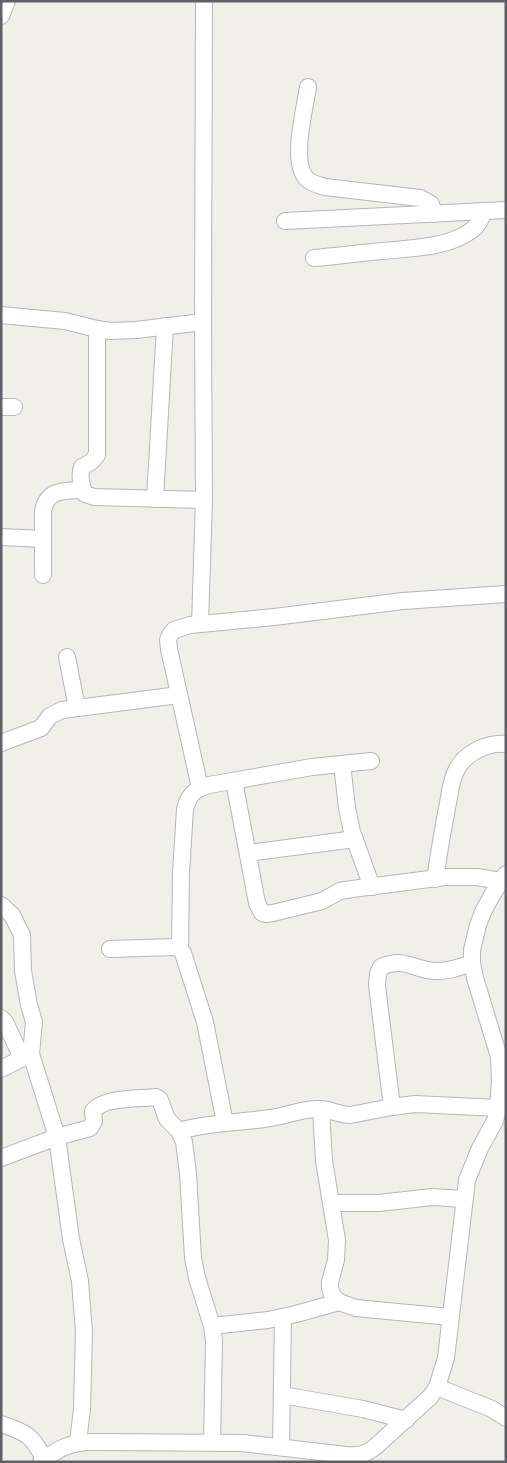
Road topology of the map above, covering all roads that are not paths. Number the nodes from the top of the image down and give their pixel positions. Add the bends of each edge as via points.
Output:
1 (7, 1) edge
2 (204, 1) edge
3 (1, 16) edge
4 (308, 87) dead end
5 (506, 210) edge
6 (484, 211) junction
7 (434, 214) junction
8 (284, 221) dead end
9 (314, 258) dead end
10 (1, 315) edge
11 (203, 322) junction
12 (165, 326) junction
13 (97, 329) junction
14 (82, 490) junction
15 (155, 499) junction
16 (204, 500) junction
17 (1, 537) edge
18 (43, 539) junction
19 (44, 575) dead end
20 (506, 594) edge
21 (200, 624) junction
22 (67, 657) dead end
23 (179, 696) junction
24 (77, 708) junction
25 (1, 743) edge
26 (506, 744) edge
27 (372, 760) dead end
28 (342, 764) junction
29 (234, 781) junction
30 (200, 788) junction
31 (354, 838) junction
32 (248, 853) junction
33 (503, 878) edge
34 (435, 879) junction
35 (372, 886) junction
36 (1, 905) edge
37 (110, 949) dead end
38 (180, 949) junction
39 (472, 963) junction
40 (1, 1018) edge
41 (27, 1056) junction
42 (1, 1069) edge
43 (392, 1107) junction
44 (498, 1108) junction
45 (321, 1109) junction
46 (225, 1123) junction
47 (179, 1131) junction
48 (57, 1137) junction
49 (1, 1158) edge
50 (464, 1199) junction
51 (332, 1203) junction
52 (339, 1302) junction
53 (283, 1317) junction
54 (450, 1317) junction
55 (212, 1326) junction
56 (437, 1387) junction
57 (282, 1395) junction
58 (506, 1418) edge
59 (406, 1420) junction
60 (1, 1424) edge
61 (78, 1442) junction
62 (212, 1442) junction
63 (281, 1447) junction
64 (372, 1454) edge
65 (309, 1456) edge
66 (43, 1460) edge

1 - 3 street
2 - 11 street
4 - 7 street via 299,157 308,180 325,187 420,198 431,204
5 - 6 street
6 - 7 street
6 - 9 street via 472,230 444,242 424,247
7 - 8 street
10 - 13 street via 65,321
11 - 12 street
11 - 16 street
12 - 13 street via 126,331
12 - 15 street
13 - 14 street via 97,456 82,466
14 - 15 street via 94,498
14 - 18 street via 61,492 44,503
15 - 16 street
16 - 21 street
17 - 18 street
18 - 19 street
20 - 21 street via 403,601
21 - 23 street via 174,630 168,640
22 - 24 street
23 - 24 street
23 - 30 street
24 - 25 street via 56,713 41,728
26 - 34 street via 478,749 464,758 456,770
27 - 28 street
28 - 29 street
28 - 31 street
29 - 30 street
29 - 32 street
30 - 38 street via 192,793 185,809
31 - 32 street
31 - 35 street
32 - 35 street via 257,903 262,913 322,901 340,891
33 - 34 street via 460,876
33 - 39 street via 478,925
34 - 35 street
36 - 41 street via 12,915 22,935 23,971 34,1022
37 - 38 street
38 - 46 street via 204,1022
39 - 43 street via 444,971 395,962 381,967 378,986
39 - 44 street via 498,1057
40 - 41 street
41 - 42 street
41 - 48 street
43 - 44 street via 432,1104
43 - 45 street via 350,1115
44 - 50 street via 496,1121 467,1180
45 - 46 street
45 - 51 street via 324,1161
46 - 47 street
47 - 48 street via 167,1119 156,1097 106,1102 93,1111 94,1121 90,1128
47 - 55 street via 186,1154 193,1258
48 - 49 street
48 - 61 street via 80,1281 84,1332
50 - 51 street via 432,1197 379,1204
50 - 54 street
51 - 52 street via 337,1240 330,1289
52 - 53 street
52 - 54 street via 356,1308
53 - 55 street
53 - 57 street
54 - 56 street via 446,1358
55 - 62 street
56 - 58 street
56 - 59 street
57 - 59 street via 362,1408
57 - 63 street
59 - 64 street
60 - 66 street via 29,1436
61 - 62 street
61 - 66 street via 52,1452
62 - 63 street
63 - 65 street
64 - 65 street

